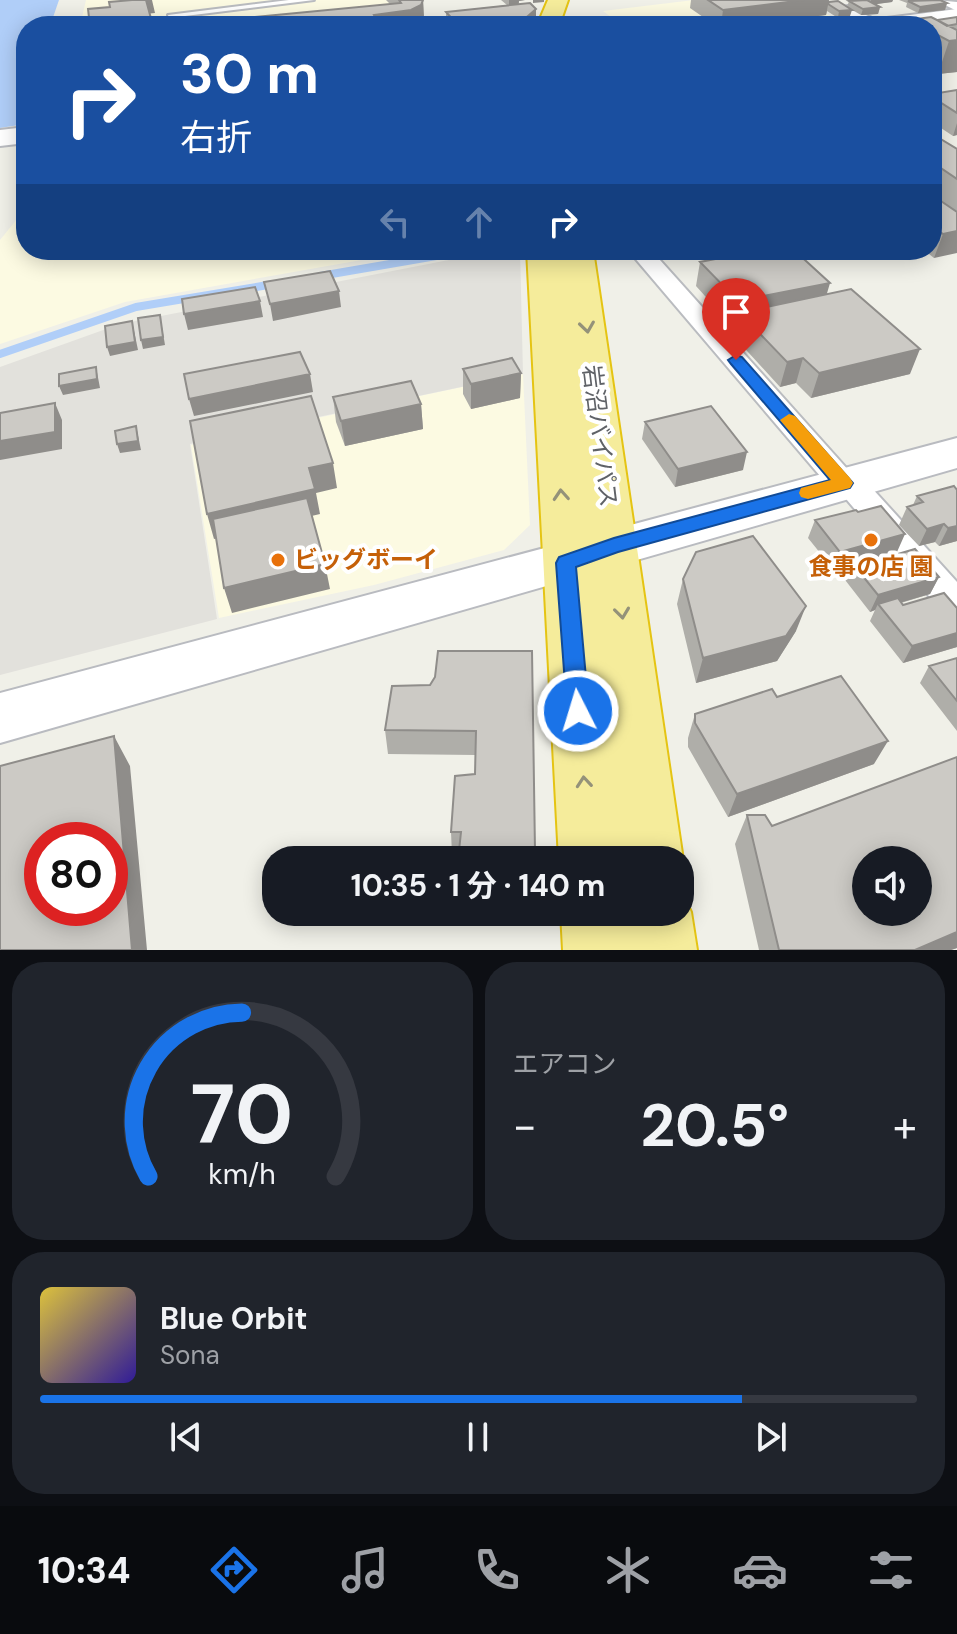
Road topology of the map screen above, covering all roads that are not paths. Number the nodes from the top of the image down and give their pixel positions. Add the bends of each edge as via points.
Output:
1 (310, 0) edge
2 (942, 0) edge
3 (957, 7) edge
4 (848, 10) edge
5 (172, 16) edge
6 (866, 16) edge
7 (545, 260) edge
8 (577, 260) edge
9 (648, 260) edge
10 (957, 453) edge
11 (846, 482) junction
12 (614, 546) junction
13 (566, 563) junction
14 (957, 605) edge
15 (0, 718) edge
16 (589, 846) edge
17 (650, 846) edge
18 (595, 926) edge
19 (660, 926) edge
20 (597, 950) edge
21 (663, 950) edge

1 - 5 lane
2 - 3 street
4 - 6 street
13 -> 7 highway, 岩沼バイパス
8 -> 12 highway, 岩沼バイパス
9 - 11 street
10 - 11 street
11 - 12 street
11 - 14 street
12 - 13 street
12 -> 17 highway, 岩沼バイパス
13 - 15 street
16 -> 13 highway, 岩沼バイパス
18 - 20 highway
19 - 21 highway

